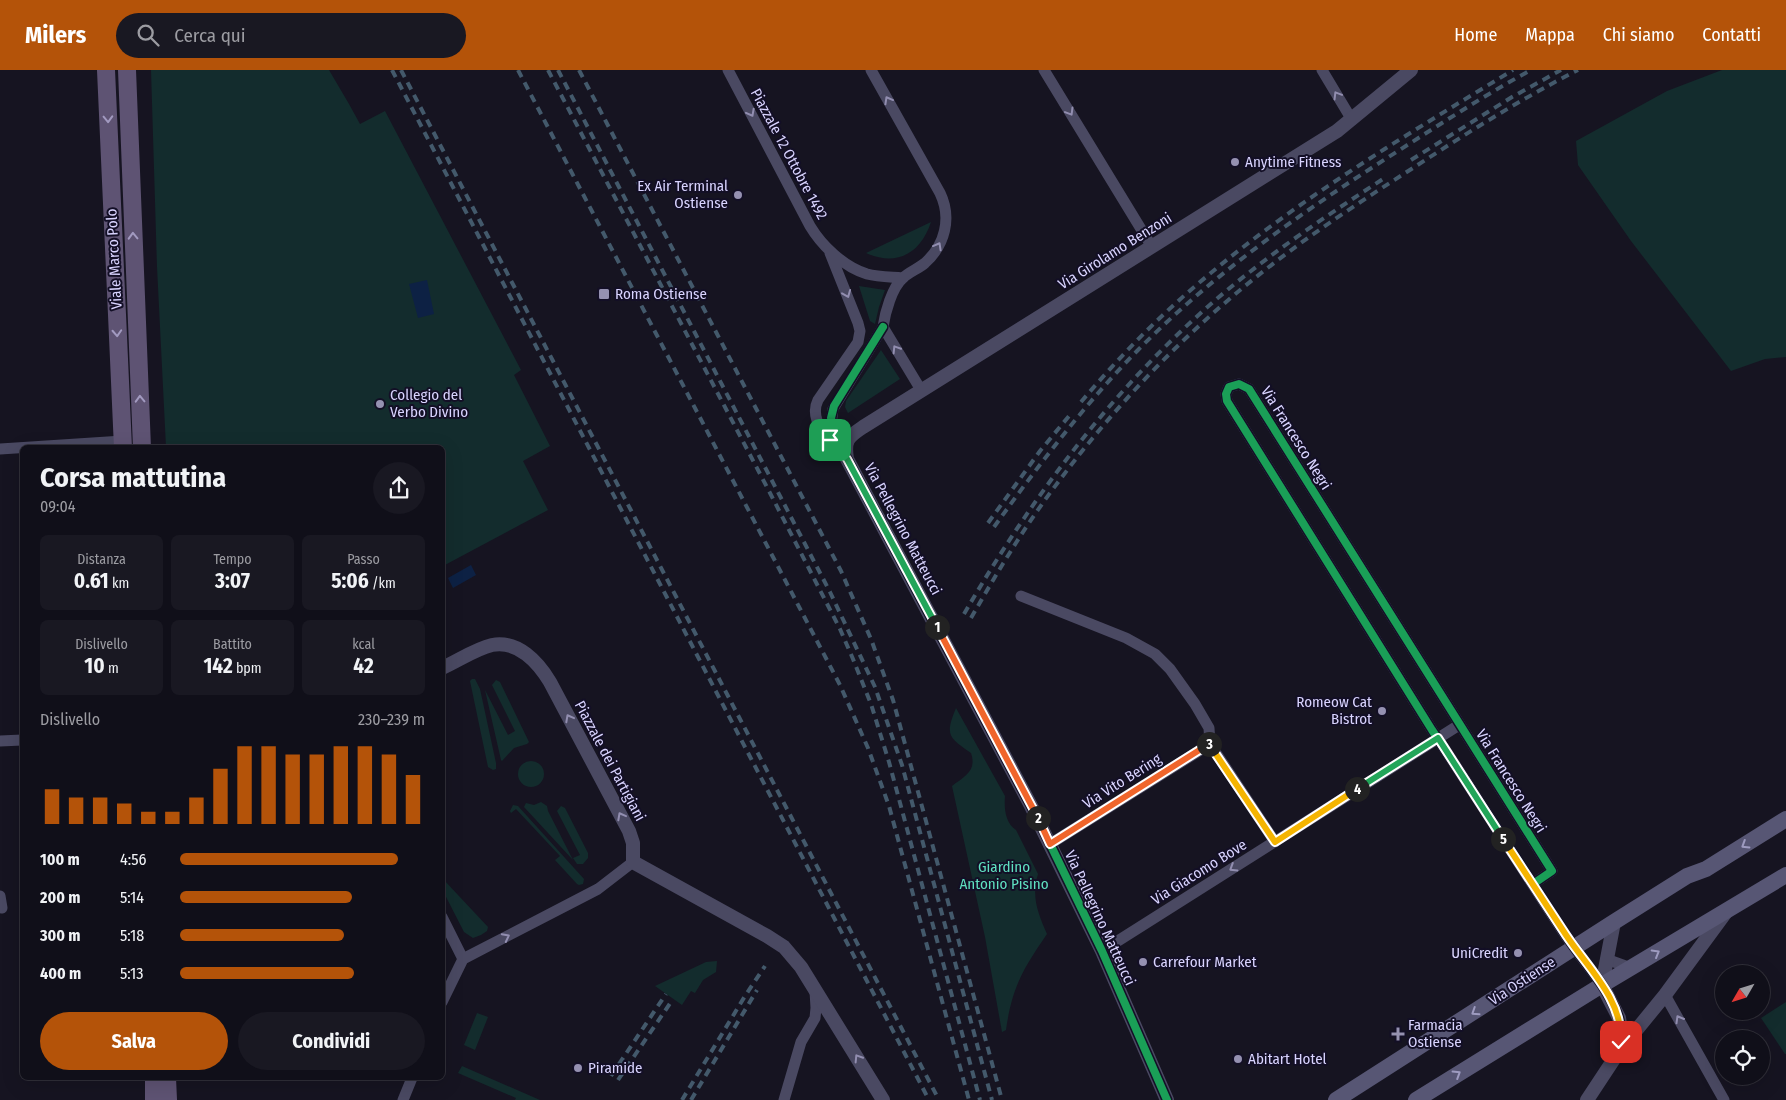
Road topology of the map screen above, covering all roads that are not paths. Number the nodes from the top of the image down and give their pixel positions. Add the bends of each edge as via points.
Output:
1 (106, 70) edge
2 (127, 70) edge
3 (728, 70) edge
4 (872, 70) edge
5 (1044, 70) edge
6 (1322, 70) edge
7 (1411, 70) edge
8 (1352, 120) junction
9 (1152, 247) junction
10 (829, 249) junction
11 (902, 278) junction
12 (883, 327) junction
13 (921, 390) junction
14 (123, 444) edge
15 (98, 445) edge
16 (142, 445) edge
17 (20, 448) edge
18 (0, 449) edge
19 (847, 459) junction
20 (1021, 596) dead end
21 (445, 667) edge
22 (1459, 725) junction
23 (1438, 738) junction
24 (20, 740) edge
25 (0, 741) edge
26 (1210, 744) junction
27 (1786, 819) edge
28 (1275, 842) junction
29 (1050, 844) junction
30 (633, 862) junction
31 (1786, 875) edge
32 (1532, 884) junction
33 (1726, 912) junction
34 (445, 922) edge
35 (1614, 922) junction
36 (1574, 947) junction
37 (1102, 951) junction
38 (463, 959) junction
39 (1606, 959) junction
40 (1631, 968) junction
41 (1602, 985) junction
42 (815, 991) junction
43 (1665, 995) junction
44 (445, 996) edge
45 (1620, 1050) junction
46 (154, 1080) edge
47 (167, 1080) edge
48 (411, 1080) edge
49 (154, 1100) edge
50 (168, 1100) edge
51 (403, 1100) edge
52 (784, 1100) edge
53 (883, 1100) edge
54 (1167, 1100) edge
55 (1336, 1100) edge
56 (1416, 1100) edge
57 (1586, 1100) edge
58 (1724, 1100) edge

1 -> 14 main road, Viale Marco Polo
16 -> 2 main road, Viale Marco Polo
3 -> 10 street, Piazzale 12 Ottobre 1492 via 810,226
11 -> 4 street via 926,263 936,250 944,231 946,209
5 -> 9 street
8 -> 6 street
7 - 8 street, Via Girolamo Benzoni
8 - 9 street, Via Girolamo Benzoni
9 - 13 street, Via Girolamo Benzoni
10 - 11 street, Piazzale 12 Ottobre 1492 via 861,272
10 -> 19 street, Piazzale 12 Ottobre 1492 via 860,334 818,400 815,410 821,429
11 - 12 street via 887,307
13 -> 12 street
12 - 19 street via 832,412 833,430
13 - 19 street, Via Girolamo Benzoni via 852,434 846,442
14 - 15 street
17 - 18 street
19 - 29 street, Via Pellegrino Matteucci
20 - 26 street via 1126,638 1154,654 1170,669 1195,704 1209,728
30 -> 21 street, Piazzale dei Partigiani via 633,842 629,831 538,663 517,649 497,645
22 - 23 street, Via Francesco Negri
22 - 23 street, Via Francesco Negri via 1249,389 1239,384 1229,387 1227,401
22 - 32 street, Via Francesco Negri via 1552,871
23 - 28 street, Via Giacomo Bove
23 - 32 street, Via Francesco Negri
24 - 25 street
26 - 28 street
26 - 29 street, Via Vito Bering
27 -> 35 main road, Via Ostiense
28 -> 37 street, Via Giacomo Bove
29 - 37 street, Via Pellegrino Matteucci
38 -> 30 street via 598,889
30 - 42 street via 777,942 795,959
31 - 33 main road
32 - 36 street, Via Francesco Negri
40 -> 33 main road
33 - 43 street
34 - 38 street
35 - 36 main road, Via Ostiense
35 - 39 street
36 - 41 street, Via Francesco Negri
36 -> 55 main road, Via Ostiense
37 - 54 street, Via Pellegrino Matteucci
38 - 44 street
39 - 40 street
39 - 41 street
40 - 41 main road
41 - 45 street via 1619,1018
56 -> 41 main road
42 - 52 street via 815,1018 801,1042
53 -> 42 street
43 - 45 street
58 -> 43 street
45 - 57 street
46 - 49 main road
47 - 50 main road
48 - 51 street

